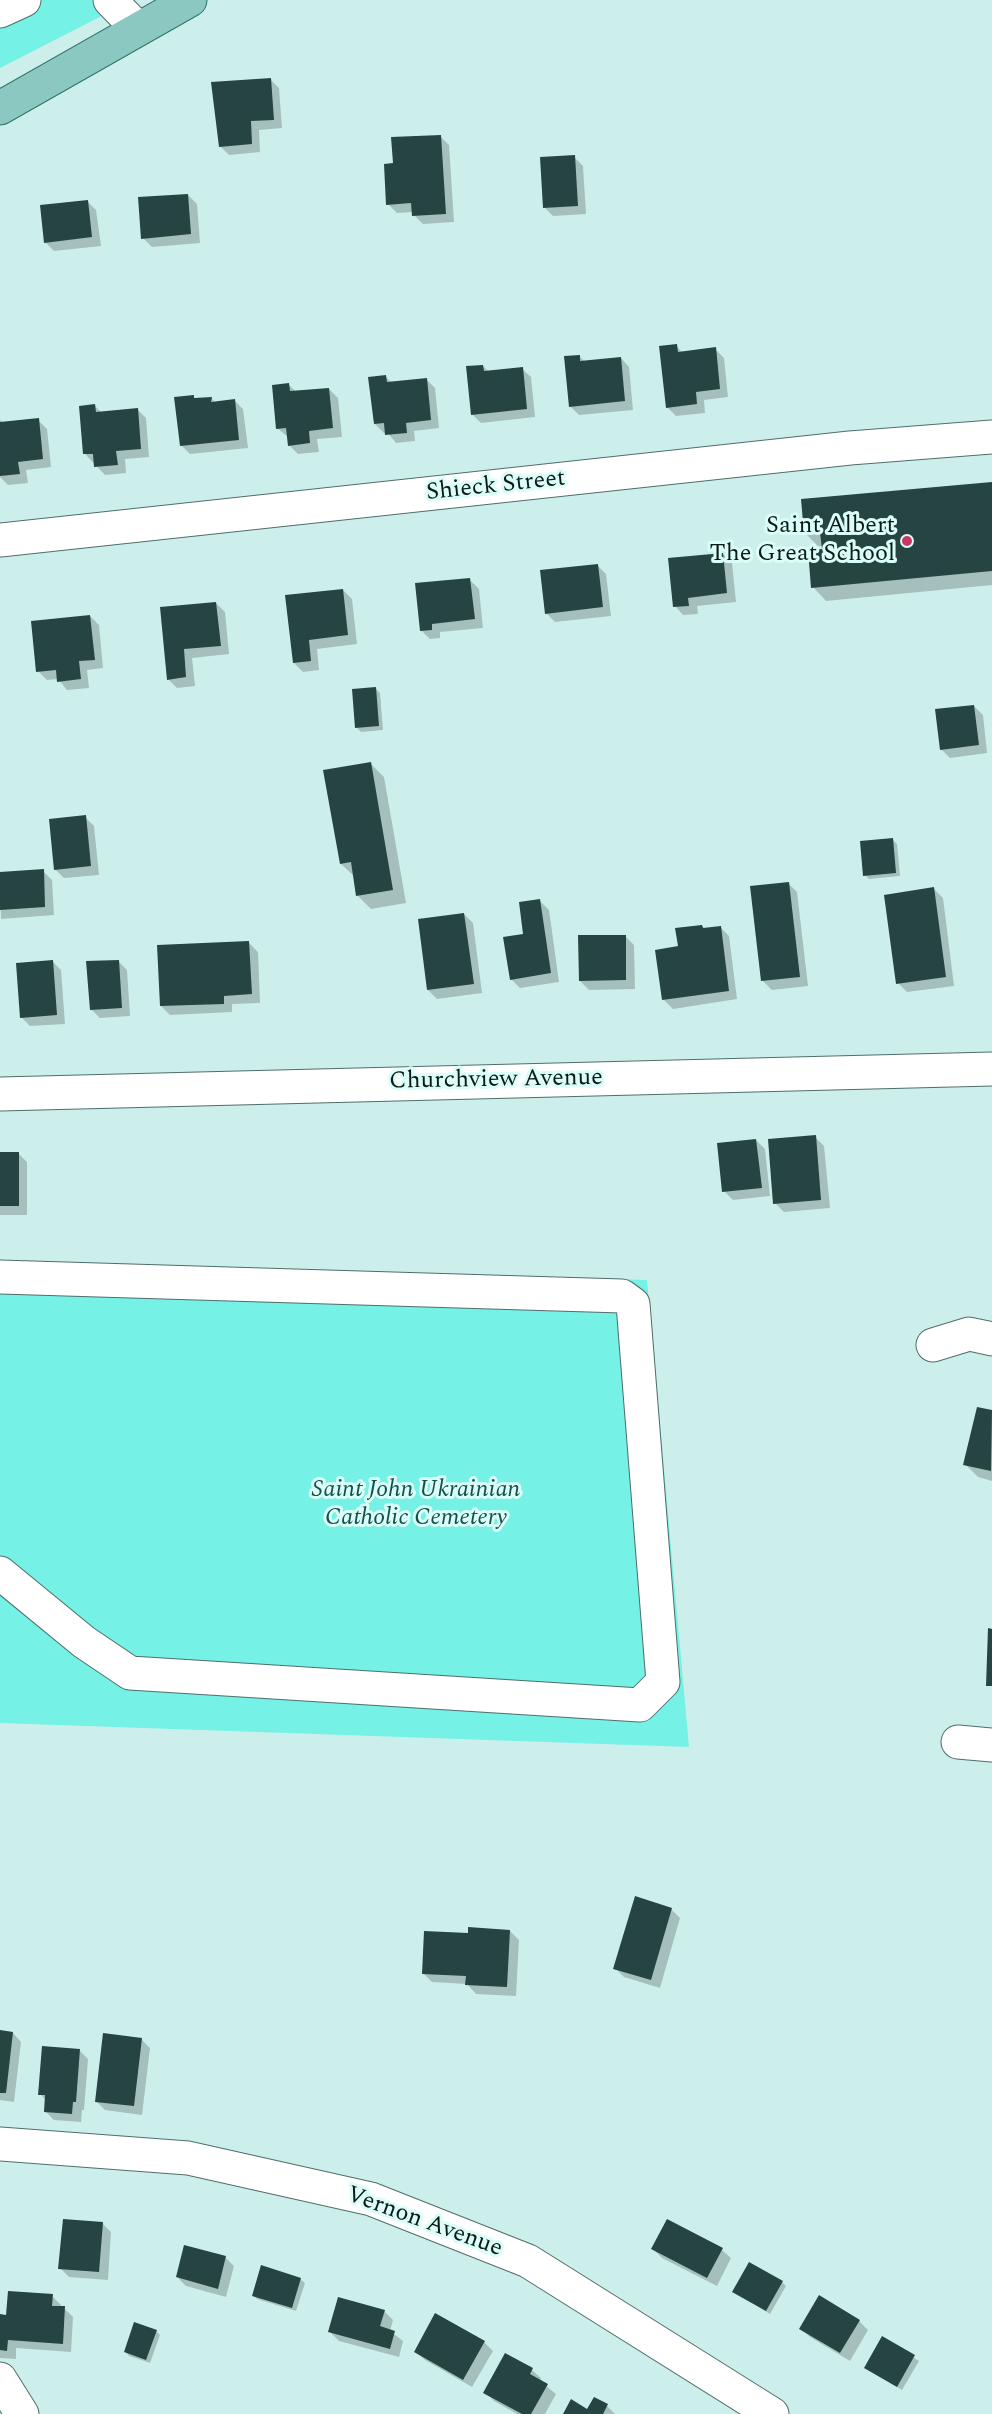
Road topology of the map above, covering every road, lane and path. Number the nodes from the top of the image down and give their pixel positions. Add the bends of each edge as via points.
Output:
1 (24, 0) edge
2 (110, 0) edge
3 (190, 0) edge
4 (0, 11) edge
5 (138, 29) junction
6 (0, 108) edge
7 (992, 437) edge
8 (0, 540) edge
9 (992, 1069) edge
10 (0, 1094) edge
11 (0, 1277) edge
12 (992, 1339) edge
13 (933, 1345) dead end
14 (0, 1573) edge
15 (958, 1742) dead end
16 (992, 1745) edge
17 (0, 2144) edge
18 (0, 2379) edge
19 (22, 2414) edge
20 (772, 2414) edge

1 - 4 street
2 - 5 street
3 - 5 main road
5 - 6 main road
7 - 8 street, Shieck Street via 850,448
9 - 10 street, Churchview Avenue
11 - 14 street via 621,1296 633,1304 663,1682 640,1705 130,1673
12 - 13 street via 969,1334
15 - 16 street
17 - 20 street, Vernon Avenue via 188,2158 371,2199 528,2261
18 - 19 street

